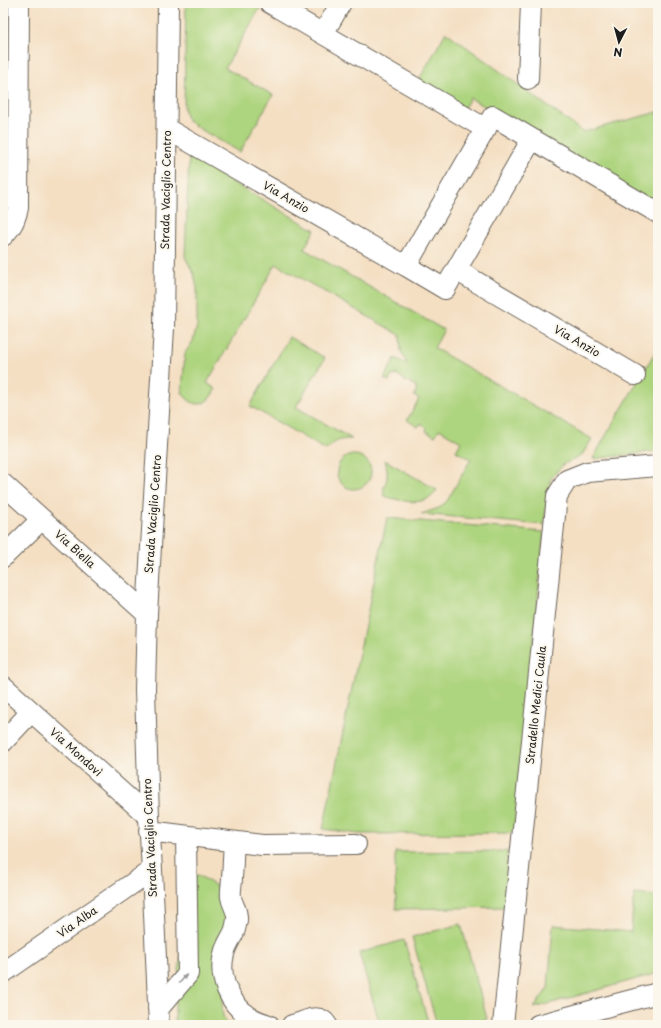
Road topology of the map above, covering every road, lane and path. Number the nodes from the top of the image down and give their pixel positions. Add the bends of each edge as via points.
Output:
1 (19, 3) edge
2 (168, 3) edge
3 (270, 3) edge
4 (340, 3) edge
5 (531, 3) edge
6 (3, 29) edge
7 (323, 34) junction
8 (19, 45) junction
9 (528, 79) dead end
10 (167, 128) junction
11 (486, 129) junction
12 (532, 139) junction
13 (658, 213) edge
14 (3, 236) edge
15 (406, 266) junction
16 (456, 270) junction
17 (635, 375) dead end
18 (658, 466) edge
19 (3, 484) edge
20 (42, 519) junction
21 (3, 557) edge
22 (147, 614) junction
23 (3, 686) edge
24 (32, 712) junction
25 (3, 742) edge
26 (149, 824) junction
27 (186, 836) junction
28 (234, 842) junction
29 (356, 844) dead end
30 (152, 870) junction
31 (3, 973) edge
32 (656, 995) edge
33 (159, 1020) edge
34 (269, 1025) edge
35 (292, 1025) edge
36 (327, 1025) edge
37 (503, 1025) edge
38 (538, 1025) edge

1 - 8 street
2 - 10 street, Strada Vaciglio Centro
3 - 7 street
4 - 7 street
5 - 9 street
6 - 8 street
7 - 11 street
8 - 14 street via 18,208 15,220
10 - 15 street, Via Anzio
10 - 22 street, Strada Vaciglio Centro via 164,328
11 - 12 street via 493,116
11 - 15 street
12 - 13 street
12 - 16 street, Via Anzio
15 - 16 street, Via Anzio via 445,289
16 - 17 street, Via Anzio
18 - 37 street, Stradello Medici Caula via 587,472 567,480 557,496
19 - 20 street, Via Biella
20 - 21 street
20 - 22 street, Via Biella
22 - 26 street, Strada Vaciglio Centro via 145,689
23 - 24 street, Via Mondovì
24 - 25 street
24 - 26 street, Via Mondovì
26 - 27 street
26 - 30 street, Strada Vaciglio Centro
27 - 28 street
33 -> 27 street via 188,974
28 - 29 street via 262,845
28 - 34 street via 231,898 237,918 235,931 224,954 223,978 226,990 240,1009 249,1017
30 - 31 street, Via Alba
30 - 33 street, Strada Vaciglio Centro
32 - 38 street
35 - 36 street via 316,1018 322,1019

